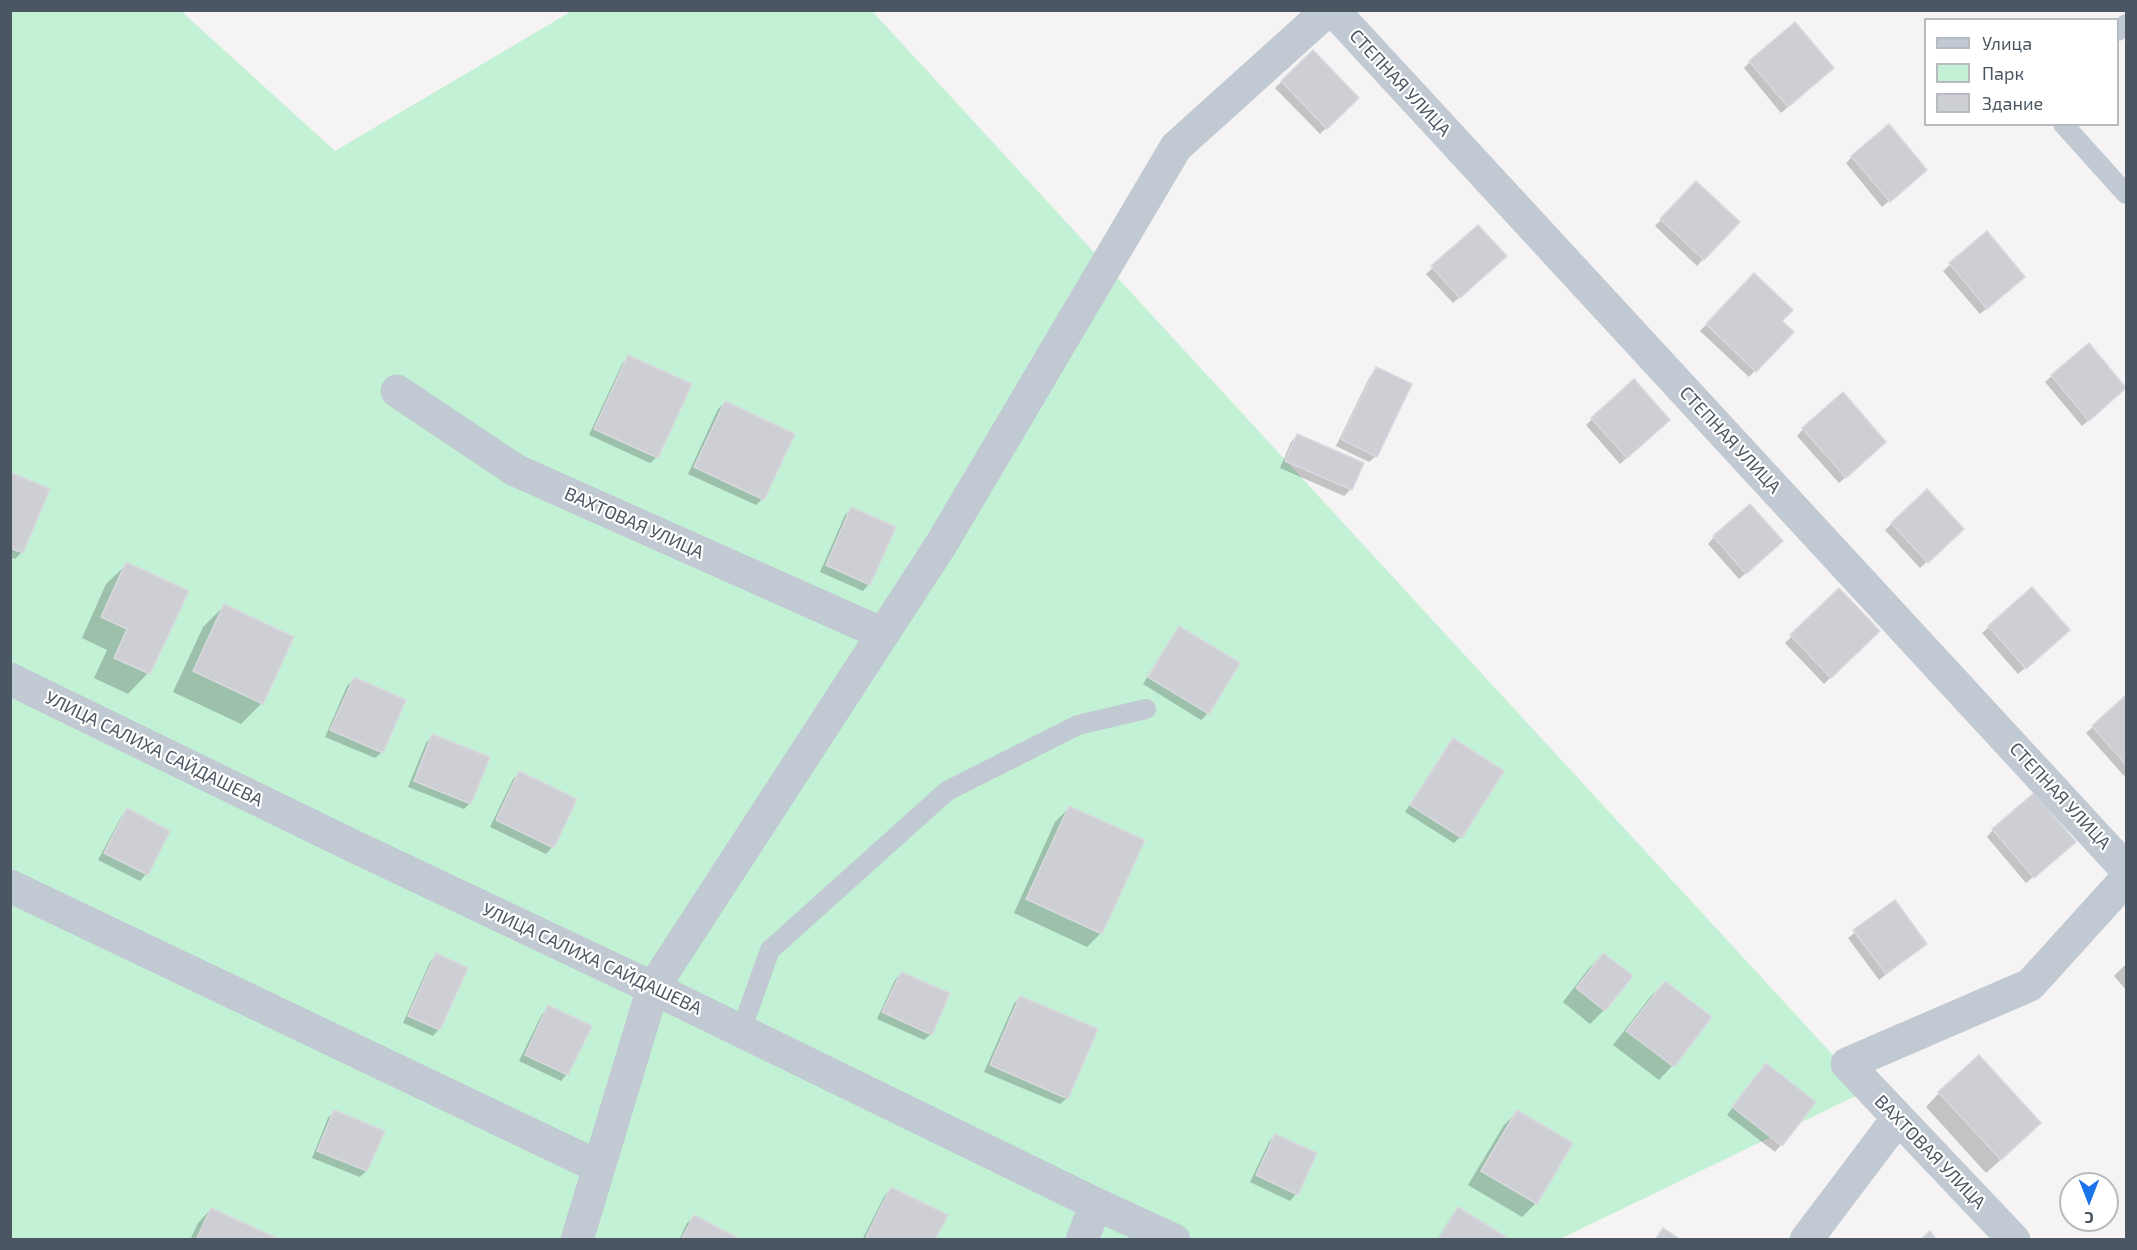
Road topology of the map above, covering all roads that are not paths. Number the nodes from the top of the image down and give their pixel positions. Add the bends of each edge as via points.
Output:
1 (1328, 10) edge
2 (1333, 10) edge
3 (2065, 126) edge
4 (2127, 194) edge
5 (397, 391) dead end
6 (883, 634) junction
7 (10, 679) edge
8 (1146, 709) dead end
9 (2127, 869) edge
10 (2127, 879) edge
11 (10, 886) edge
12 (653, 988) junction
13 (741, 1031) junction
14 (1898, 1118) junction
15 (599, 1167) junction
16 (1096, 1204) junction
17 (577, 1239) edge
18 (1082, 1239) edge
19 (1174, 1239) edge
20 (1806, 1239) edge
21 (2014, 1239) edge

1 - 6 street via 1176,147 942,543
2 - 9 street, СТЕПНАЯ УЛИЦА
3 - 4 lane
5 - 6 street, ВАХТОВАЯ УЛИЦА via 515,470
6 - 12 street
7 - 12 street, УЛИЦА САЛИХА САЙДАШЕВА
8 - 13 lane via 1078,725 947,791 770,950
10 - 14 street, ВАХТОВАЯ УЛИЦА via 2030,985 1847,1064
11 - 15 street
12 - 13 street, УЛИЦА САЛИХА САЙДАШЕВА
12 - 15 street
13 - 16 street, УЛИЦА САЛИХА САЙДАШЕВА
14 - 20 street
14 - 21 street, ВАХТОВАЯ УЛИЦА
15 - 17 street
16 - 18 street
16 - 19 street, УЛИЦА САЛИХА САЙДАШЕВА

